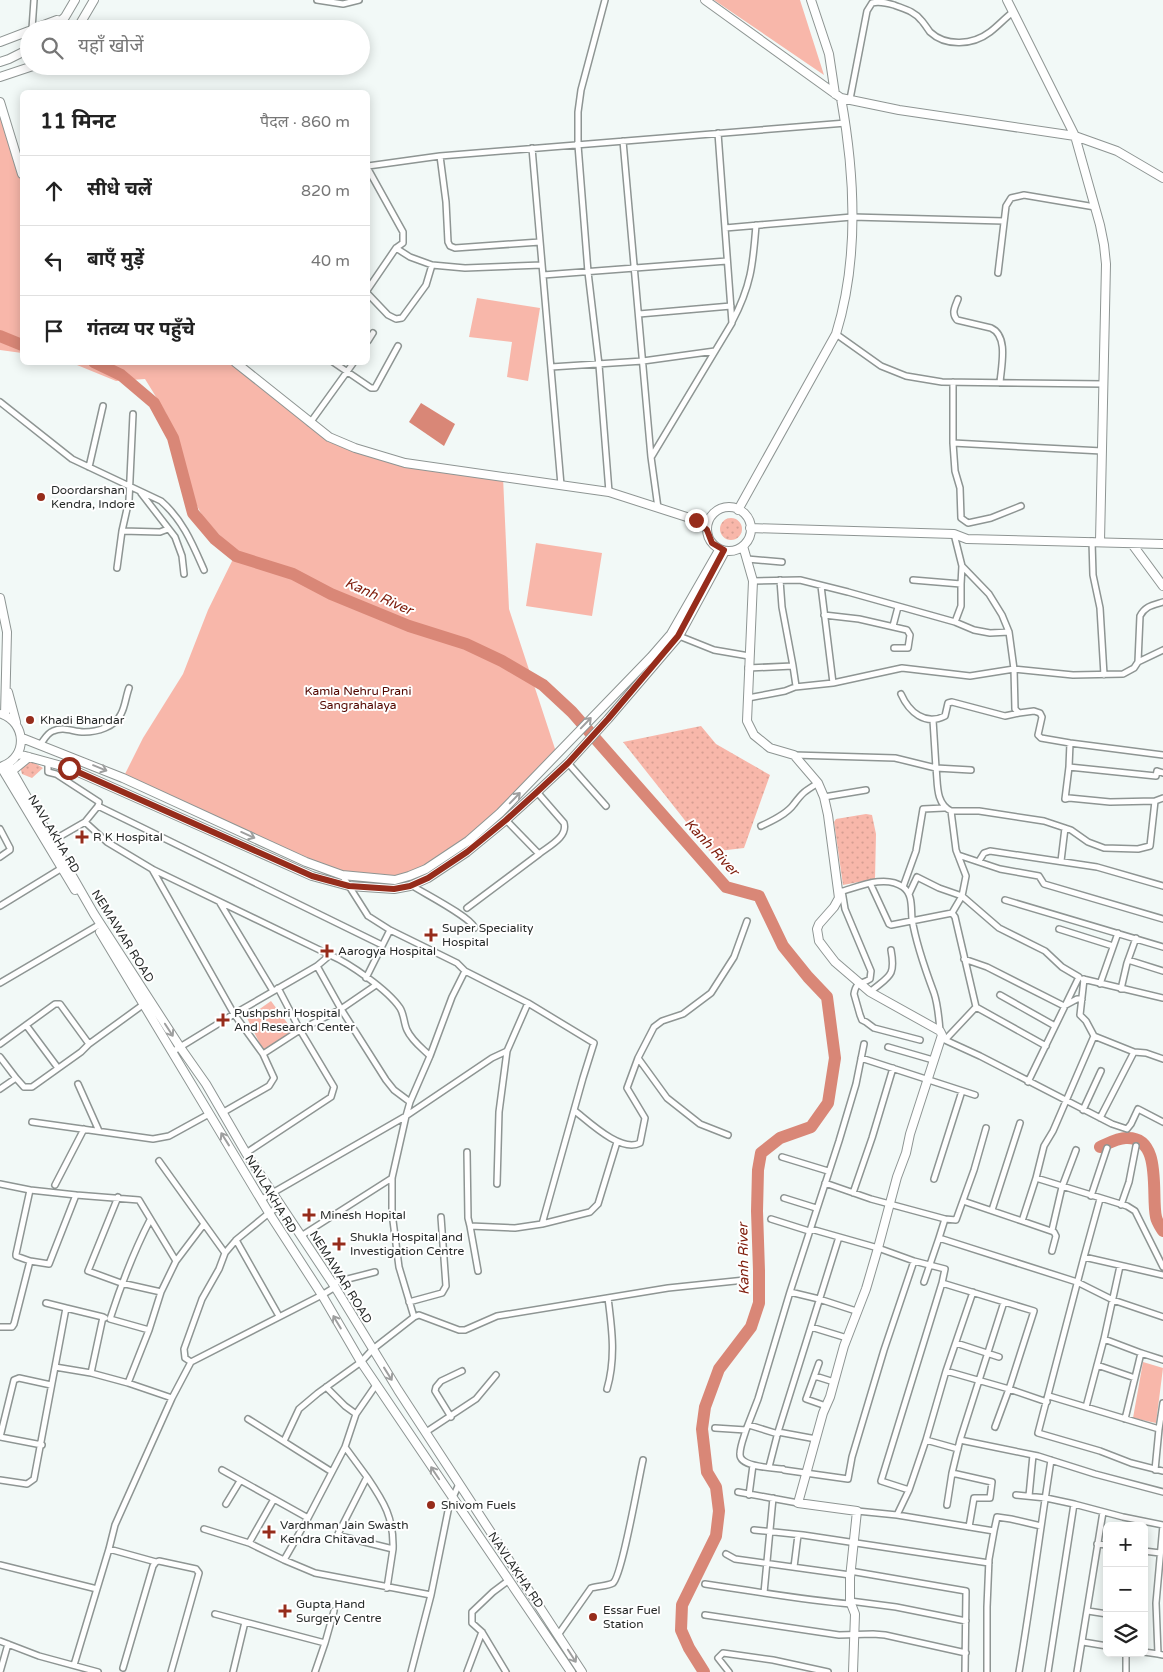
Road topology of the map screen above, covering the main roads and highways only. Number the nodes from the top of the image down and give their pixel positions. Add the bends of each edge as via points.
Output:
1 (75, 0) edge
2 (94, 0) edge
3 (705, 0) edge
4 (811, 0) edge
5 (1007, 0) edge
6 (65, 17) junction
7 (58, 20) edge
8 (62, 20) edge
9 (82, 20) edge
10 (20, 34) edge
11 (0, 42) edge
12 (20, 54) edge
13 (0, 62) edge
14 (20, 70) edge
15 (0, 77) edge
16 (838, 96) junction
17 (0, 102) edge
18 (1075, 136) junction
19 (20, 167) edge
20 (1163, 178) edge
21 (239, 365) edge
22 (738, 510) junction
23 (750, 528) junction
24 (707, 530) junction
25 (1096, 541) junction
26 (1132, 544) junction
27 (1163, 544) edge
28 (743, 546) junction
29 (722, 550) junction
30 (1163, 586) edge
31 (0, 598) edge
32 (6, 685) junction
33 (2, 714) edge
34 (16, 724) junction
35 (22, 738) junction
36 (18, 754) junction
37 (29, 757) junction
38 (4, 770) edge
39 (571, 1672) edge
40 (582, 1672) edge
41 (853, 1672) edge

1 - 6 main road
2 - 9 main road
3 - 16 main road
4 - 16 main road via 829,54
5 - 18 main road
6 - 7 main road
6 - 8 main road
10 - 11 main road
12 - 13 main road
14 - 15 main road
16 - 18 main road via 899,110
16 - 22 main road via 846,123 852,217 848,286 836,334
17 - 19 main road
18 - 20 main road via 1117,151
18 - 25 main road via 1104,245 1106,264 1102,451
21 - 24 main road via 329,438 355,448 405,463 609,492 696,520
22 - 23 main road via 746,516
22 - 24 main road via 729,508 715,512
23 - 25 main road via 954,534 967,539
23 - 28 main road
24 - 29 main road via 712,543
25 - 26 main road
26 - 27 main road
26 - 30 main road
28 - 29 main road
28 - 41 main road via 753,581 747,721 754,735 770,748 794,755 818,783 824,797 841,891 834,907 819,924 819,941 835,962 870,992 942,1035 798,1502 857,1511 850,1573 851,1603 855,1614
35 -> 29 main road via 123,778 306,862 342,874 395,880 426,869 468,842 500,813 671,634
29 - 37 main road via 678,636 568,763 506,820 448,866 411,885 394,889 349,886 304,872 69,768
31 - 32 main road via 7,632
32 - 33 main road
32 - 34 main road
33 - 34 main road
34 - 35 main road
35 - 36 main road
36 - 37 main road
36 - 38 main road
37 - 38 main road
39 -> 38 main road, NAVLAKHA RD via 361,1362
38 -> 40 main road, NEMAWAR ROAD via 206,1084 246,1153

